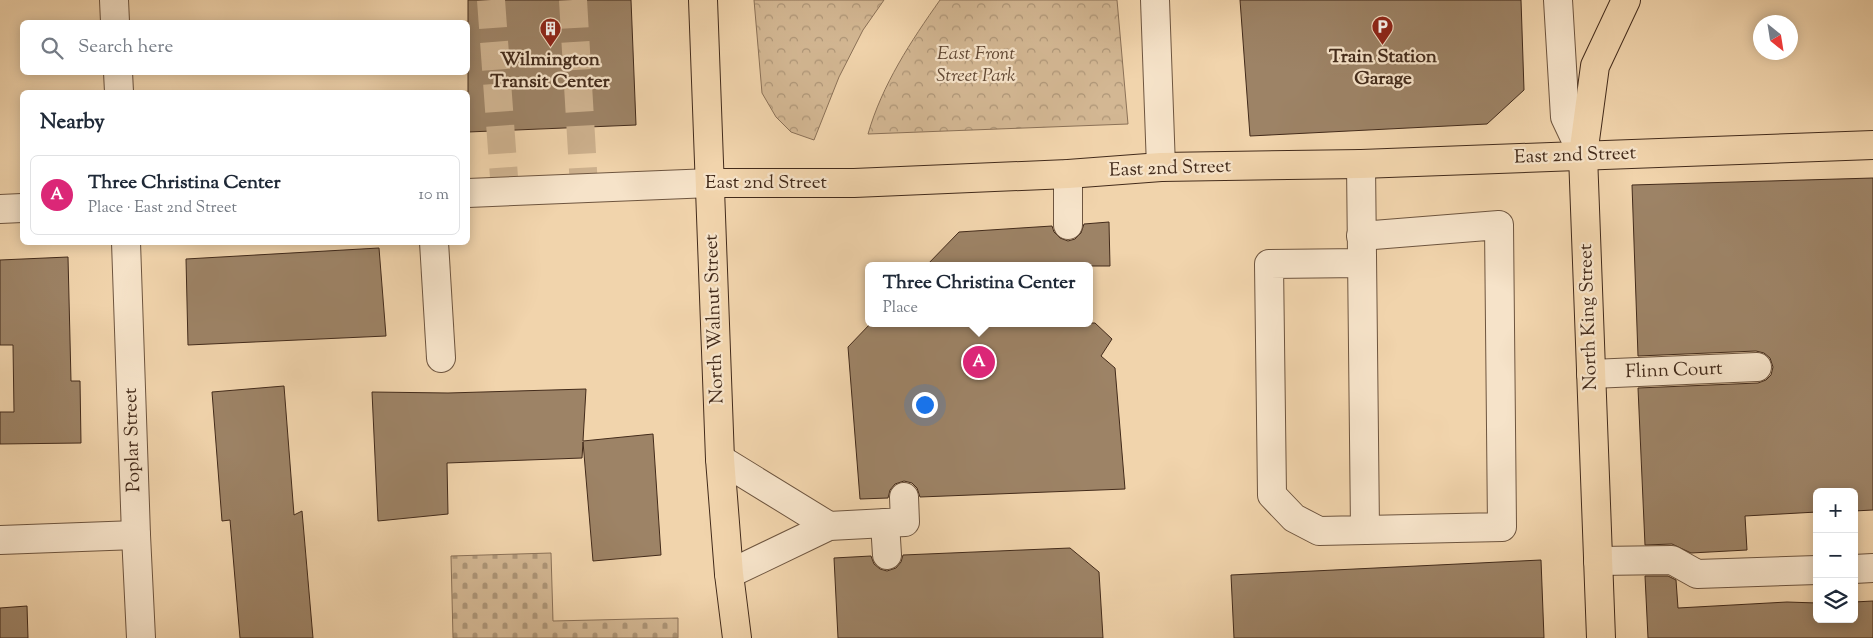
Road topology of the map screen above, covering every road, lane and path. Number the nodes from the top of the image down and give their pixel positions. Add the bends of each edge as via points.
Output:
1 (114, 0) edge
2 (703, 0) edge
3 (1155, 0) edge
4 (1558, 0) edge
5 (1626, 0) edge
6 (115, 20) edge
7 (118, 75) edge
8 (119, 90) edge
9 (1873, 145) edge
10 (1583, 155) junction
11 (1361, 164) junction
12 (1161, 167) junction
13 (1068, 174) junction
14 (711, 183) junction
15 (470, 193) edge
16 (0, 208) edge
17 (20, 208) edge
18 (1068, 225) dead end
19 (1361, 236) junction
20 (126, 245) edge
21 (434, 245) edge
22 (1362, 263) junction
23 (441, 358) dead end
24 (1757, 367) dead end
25 (1590, 374) junction
26 (720, 459) junction
27 (904, 497) dead end
28 (885, 523) junction
29 (829, 526) junction
30 (1364, 530) junction
31 (136, 534) junction
32 (0, 540) edge
33 (887, 555) dead end
34 (1598, 561) junction
35 (1873, 568) edge
36 (1858, 569) edge
37 (1813, 570) edge
38 (729, 574) junction
39 (142, 638) edge
40 (737, 638) edge
41 (1601, 638) edge

1 - 6 street
2 - 14 main road, North Walnut Street
3 - 12 street
4 - 10 street, North King Street via 1565,117
5 - 10 main road via 1595,66
7 - 8 street
9 - 10 main road, East 2nd Street
10 - 11 main road, East 2nd Street
10 - 25 main road, North King Street
11 - 12 main road, East 2nd Street
11 - 19 street
12 - 13 main road, East 2nd Street
13 - 14 main road, East 2nd Street via 854,183
13 - 18 street
14 - 15 street, East 2nd Street
14 - 26 main road, North Walnut Street
16 - 17 street
19 - 22 street
19 - 30 street via 1499,225 1502,527
20 - 31 street, Poplar Street
21 - 23 street
22 - 30 street
22 - 30 street via 1269,264 1272,495 1294,518 1319,531
24 - 25 street, Flinn Court
25 - 34 main road, North King Street
26 - 29 street
26 - 38 main road, North Walnut Street
27 - 28 street via 905,522
28 - 29 street
28 - 33 street
29 - 38 street
31 - 32 street
31 - 39 street, Poplar Street
34 - 37 street via 1672,560 1697,574
34 - 41 main road, North King Street
35 - 36 street
38 - 40 main road, North Walnut Street

